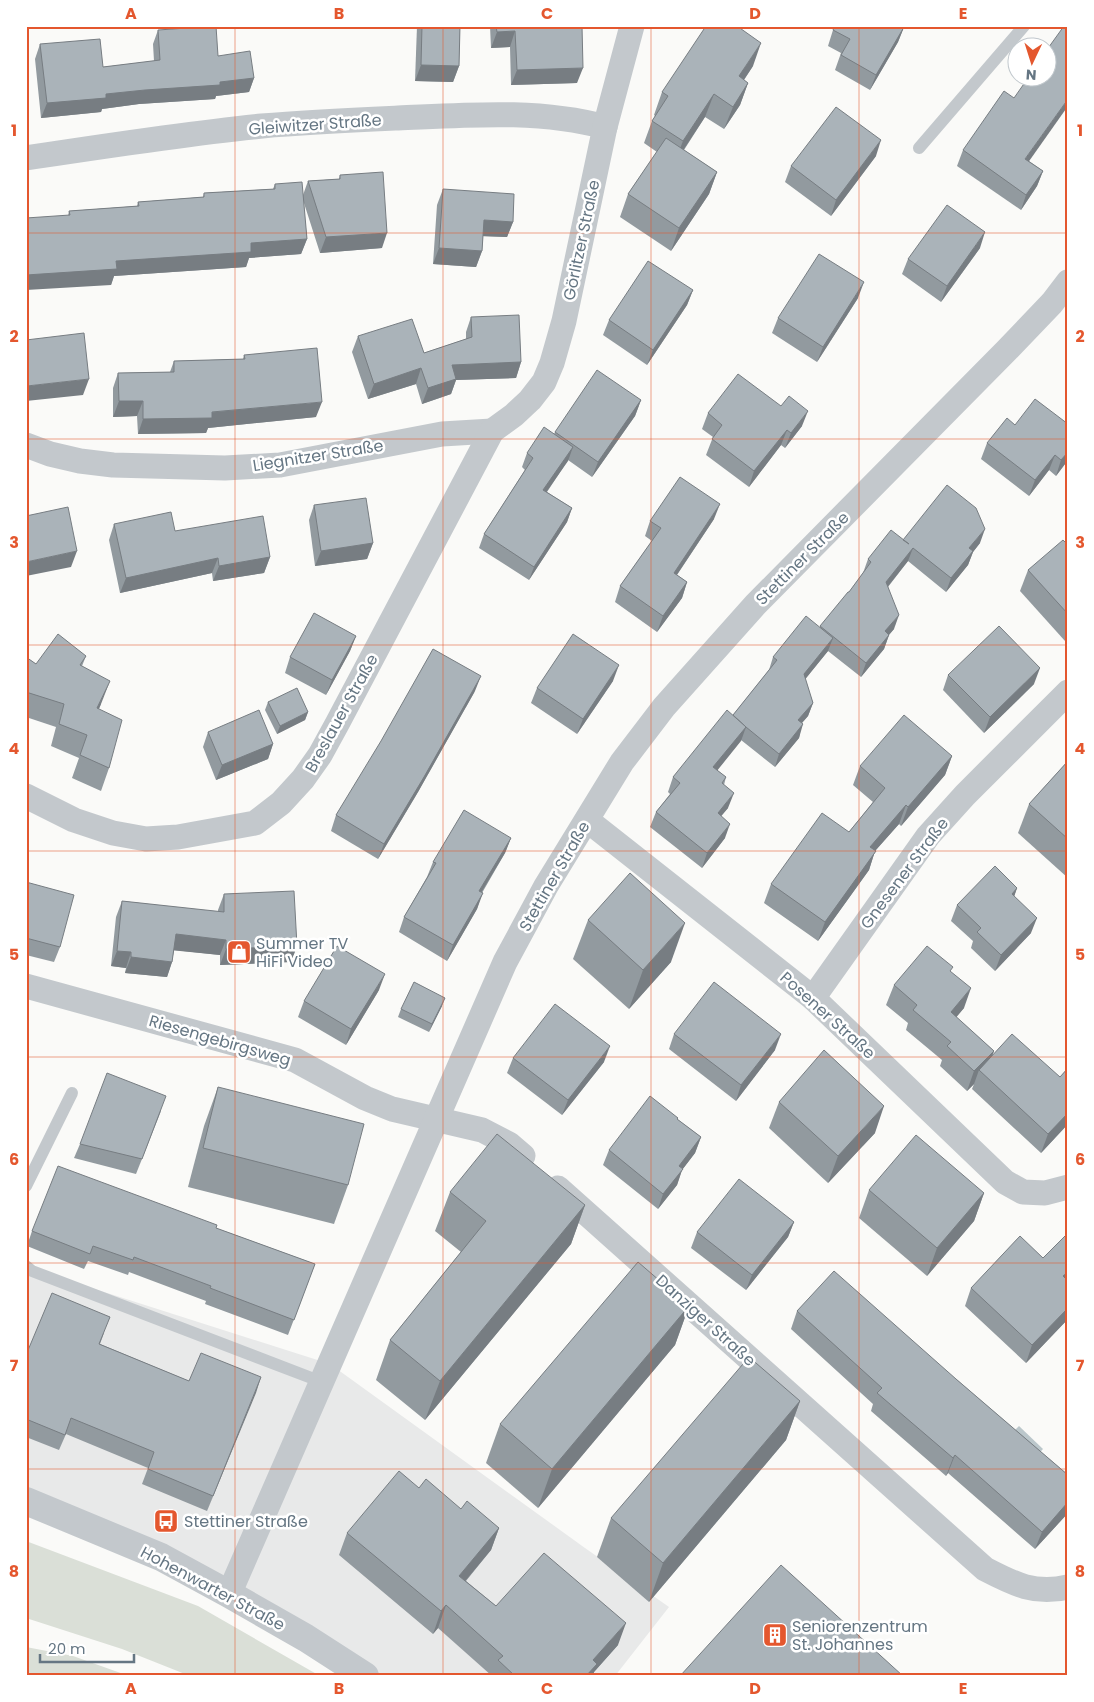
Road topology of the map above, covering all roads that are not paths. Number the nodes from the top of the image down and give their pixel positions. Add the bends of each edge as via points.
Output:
1 (632, 26) edge
2 (1024, 26) edge
3 (605, 127) junction
4 (918, 148) dead end
5 (26, 158) edge
6 (1068, 282) edge
7 (492, 431) junction
8 (26, 445) edge
9 (1068, 692) edge
10 (26, 796) edge
11 (587, 820) junction
12 (26, 986) edge
13 (813, 998) junction
14 (72, 1093) dead end
15 (436, 1119) junction
16 (26, 1186) edge
17 (1068, 1187) edge
18 (26, 1266) edge
19 (322, 1382) junction
20 (26, 1501) edge
21 (1068, 1587) edge
22 (230, 1594) junction
23 (365, 1676) edge

1 - 3 street, Görlitzer Straße
2 - 4 lane
3 - 5 street, Gleiwitzer Straße via 580,120 504,115 364,120 190,134
3 - 7 street, Görlitzer Straße via 564,321 552,363 544,382 530,400
6 - 11 street, Stettiner Straße via 1007,350 748,612 658,715 622,762
7 - 8 street, Liegnitzer Straße via 442,434 280,464 225,468 105,464 65,457
7 - 10 street, Breslauer Straße via 320,755 281,803 255,823 186,836 146,839 113,833 74,820
9 - 13 street, Gnesener Straße via 928,836
11 - 13 street, Posener Straße
11 - 15 street, Stettiner Straße via 546,886 505,962
12 - 15 street, Riesengebirgsweg via 295,1060 365,1098 392,1109
13 - 17 street, Posener Straße via 1004,1182 1023,1192 1045,1193
14 - 16 lane
15 - 19 street, Stettiner Straße
15 - 21 street, Danziger Straße via 482,1130 509,1144 985,1569 1031,1589 1052,1591
18 - 19 lane
19 - 22 street, Stettiner Straße
20 - 22 street, Hohenwarter Straße via 161,1557
22 - 23 street, Hohenwarter Straße

